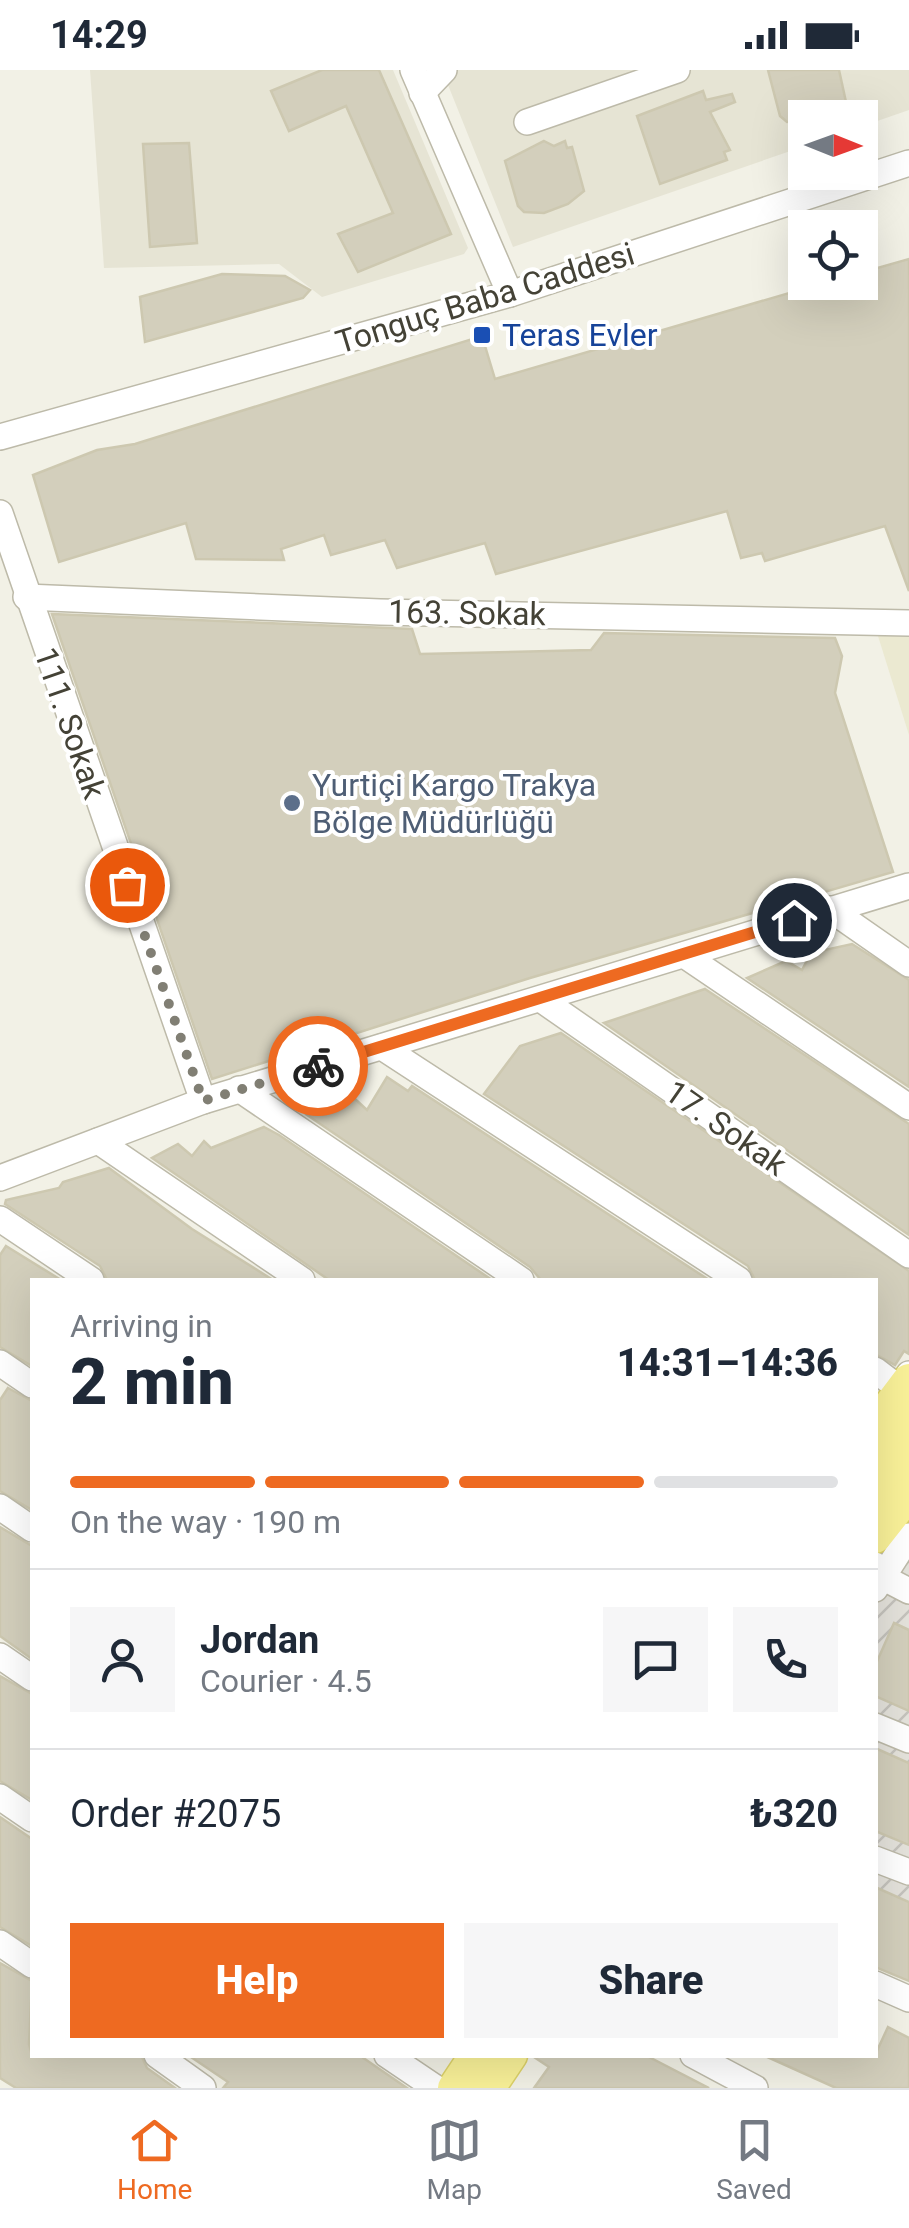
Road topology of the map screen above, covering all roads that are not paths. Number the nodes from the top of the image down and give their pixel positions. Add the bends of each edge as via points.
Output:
1 (444, 70) edge
2 (677, 70) edge
3 (418, 81) edge
4 (526, 122) dead end
5 (909, 163) edge
6 (510, 294) junction
7 (0, 437) edge
8 (0, 513) edge
9 (26, 598) junction
10 (909, 623) edge
11 (909, 886) edge
12 (830, 908) junction
13 (684, 955) junction
14 (909, 964) edge
15 (542, 1000) junction
16 (382, 1047) junction
17 (239, 1089) junction
18 (203, 1101) junction
19 (909, 1107) edge
20 (98, 1141) junction
21 (0, 1178) edge
22 (0, 1218) edge
23 (909, 1256) edge
24 (87, 1278) edge
25 (299, 1278) edge
26 (518, 1278) edge
27 (736, 1278) edge
28 (0, 1363) edge
29 (30, 1384) edge
30 (900, 1386) edge
31 (878, 1421) edge
32 (878, 1452) edge
33 (909, 1455) edge
34 (909, 1494) edge
35 (878, 1497) edge
36 (0, 1508) edge
37 (30, 1528) edge
38 (878, 1534) edge
39 (909, 1536) edge
40 (878, 1576) edge
41 (878, 1577) edge
42 (909, 1591) edge
43 (0, 1656) edge
44 (30, 1677) edge
45 (878, 1727) edge
46 (909, 1740) edge
47 (0, 1797) edge
48 (30, 1818) edge
49 (878, 1860) edge
50 (909, 1872) edge
51 (0, 1942) edge
52 (30, 1964) edge
53 (878, 1985) edge
54 (909, 1999) edge
55 (161, 2058) edge
56 (391, 2058) edge
57 (474, 2058) edge
58 (508, 2058) edge
59 (699, 2058) edge
60 (203, 2088) edge
61 (436, 2088) edge
62 (454, 2088) edge
63 (488, 2088) edge
64 (755, 2088) edge

1 - 3 street
2 - 4 street
3 - 6 street
5 - 6 street, Tonguç Baba Caddesi
6 - 7 street, Tonguç Baba Caddesi
8 - 9 street, 111. Sokak
9 - 10 street, 163. Sokak
9 - 18 street, 111. Sokak
11 - 12 street
12 - 13 street
12 - 14 street
13 - 15 street
13 - 19 street
15 - 16 street
15 - 23 street, 17. Sokak
16 - 17 street
16 - 27 street
17 - 18 street
17 - 26 street
18 - 20 street
20 - 21 street
20 - 25 street
22 - 24 street
28 - 29 street
30 - 31 main road
30 - 32 main road
33 - 35 main road
34 - 38 main road
36 - 37 street
39 - 40 street
41 - 42 street
43 - 44 street
45 - 46 street
47 - 48 street
49 - 50 street
51 - 52 street
53 - 54 street
55 - 60 street
56 - 61 street
57 - 62 main road
58 - 63 main road
59 - 64 street

